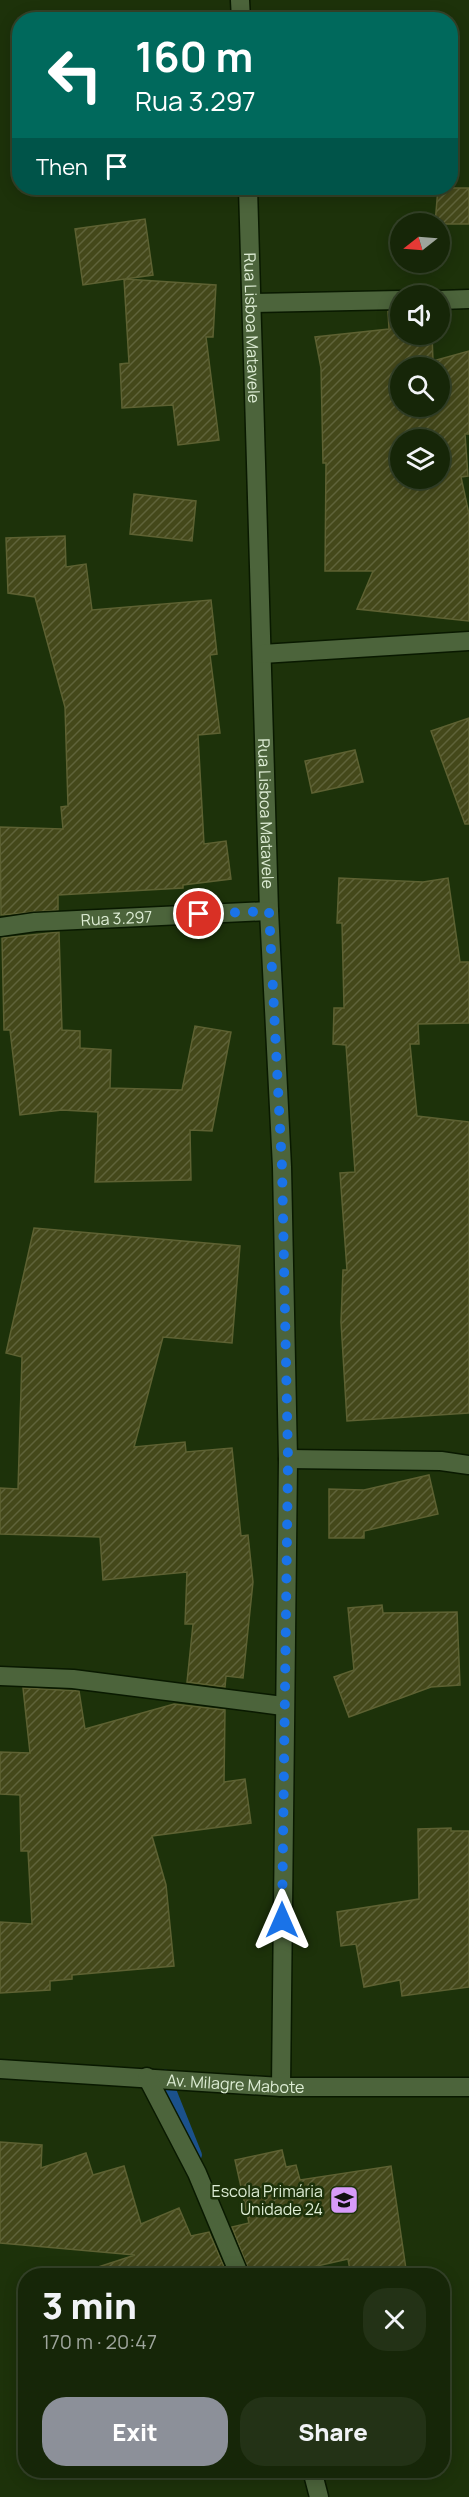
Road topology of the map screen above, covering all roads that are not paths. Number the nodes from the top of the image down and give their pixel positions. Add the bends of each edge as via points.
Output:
1 (248, 195) edge
2 (469, 299) edge
3 (390, 300) edge
4 (450, 300) edge
5 (252, 303) junction
6 (469, 641) edge
7 (262, 654) junction
8 (269, 911) junction
9 (0, 927) edge
10 (288, 1459) junction
11 (469, 1465) edge
12 (0, 1676) edge
13 (283, 1706) junction
14 (0, 2069) edge
15 (147, 2077) junction
16 (281, 2087) junction
17 (469, 2087) edge
18 (237, 2268) edge
19 (314, 2478) edge
20 (319, 2497) edge

1 - 5 street, Rua Lisboa Matavele
2 - 4 street
3 - 5 street
5 - 7 street, Rua Lisboa Matavele
6 - 7 street
7 - 8 street, Rua Lisboa Matavele
8 - 9 street, Rua 3.297
8 - 10 street, Rua Lisboa Matavele via 282,1167
10 - 11 street via 441,1461
10 - 13 street, Rua Lisboa Matavele
12 - 13 street via 73,1679
13 - 16 street, Rua Lisboa Matavele
14 - 15 street, Av. Milagre Mabote
15 - 16 street, Av. Milagre Mabote
15 - 18 street via 197,2173
16 - 17 street, Av. Milagre Mabote
19 - 20 street

